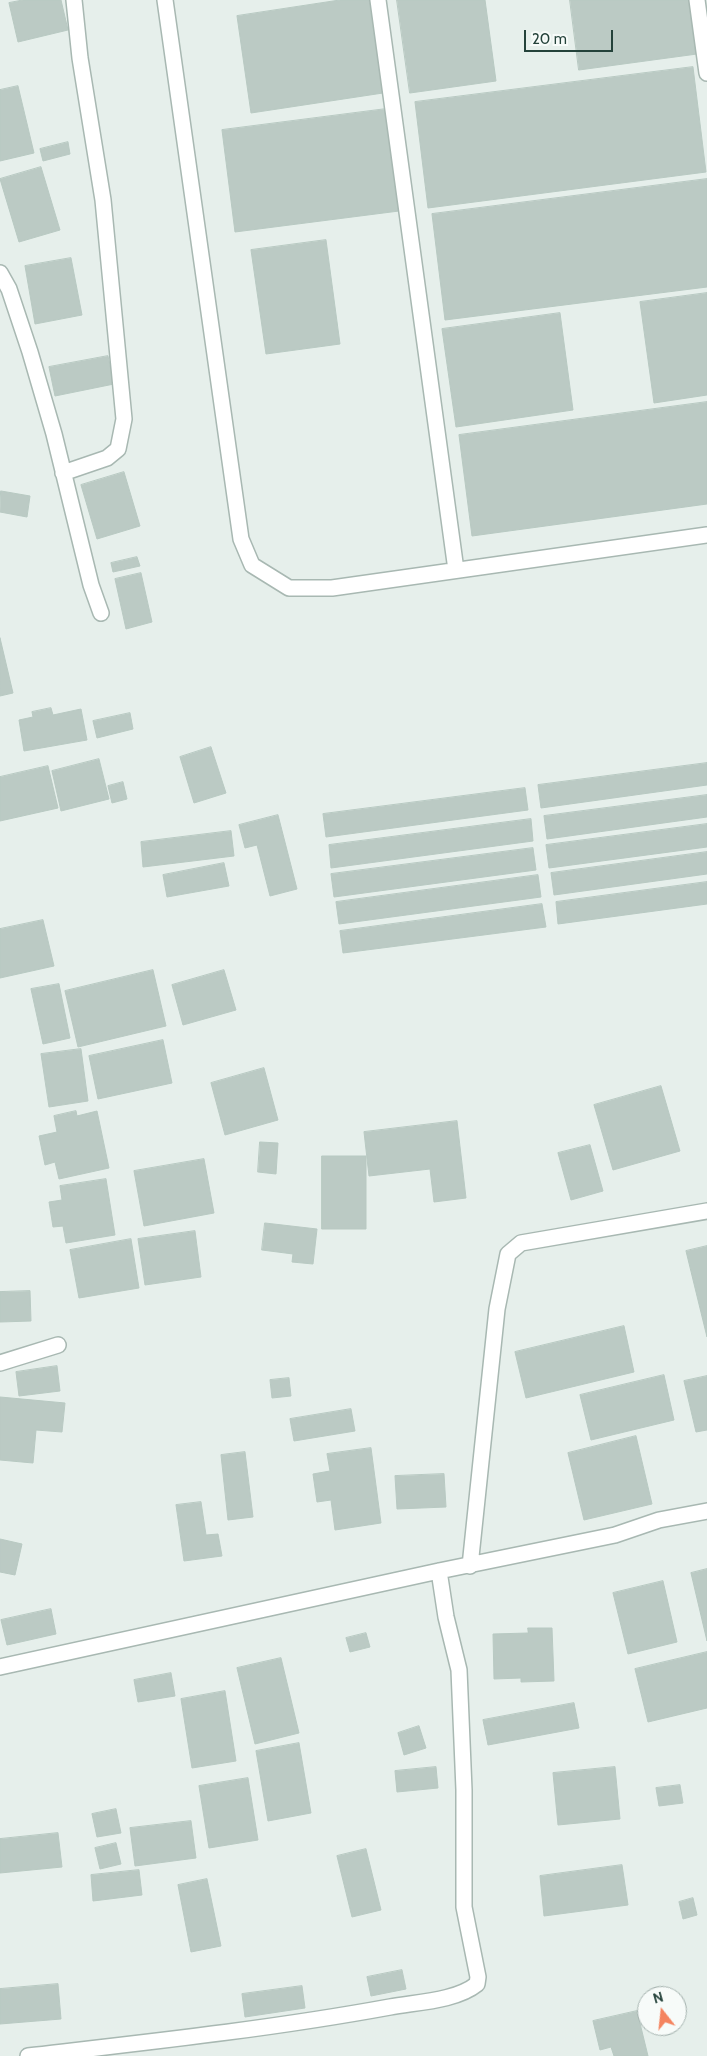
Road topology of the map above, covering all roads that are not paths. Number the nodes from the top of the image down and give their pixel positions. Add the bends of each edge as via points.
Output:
1 (74, 0) edge
2 (165, 0) edge
3 (378, 0) edge
4 (697, 0) edge
5 (707, 73) edge
6 (0, 274) edge
7 (64, 473) junction
8 (707, 536) edge
9 (456, 570) junction
10 (101, 613) dead end
11 (707, 1211) edge
12 (58, 1345) dead end
13 (0, 1363) edge
14 (707, 1510) edge
15 (470, 1566) junction
16 (439, 1571) junction
17 (0, 1667) edge
18 (28, 2056) edge

1 - 7 street via 103,200 124,419 118,449 107,458
2 - 9 street via 241,539 252,565 289,588 332,588
3 - 9 street
4 - 5 street
6 - 7 street via 9,289 30,352
7 - 10 street via 91,585
8 - 9 street
11 - 15 street via 521,1243 508,1254 497,1309
12 - 13 street
14 - 15 street via 659,1520 615,1535
15 - 16 street
16 - 17 street
16 - 18 street via 458,1670 464,1790 464,1907 477,1984 443,1997 322,2019

